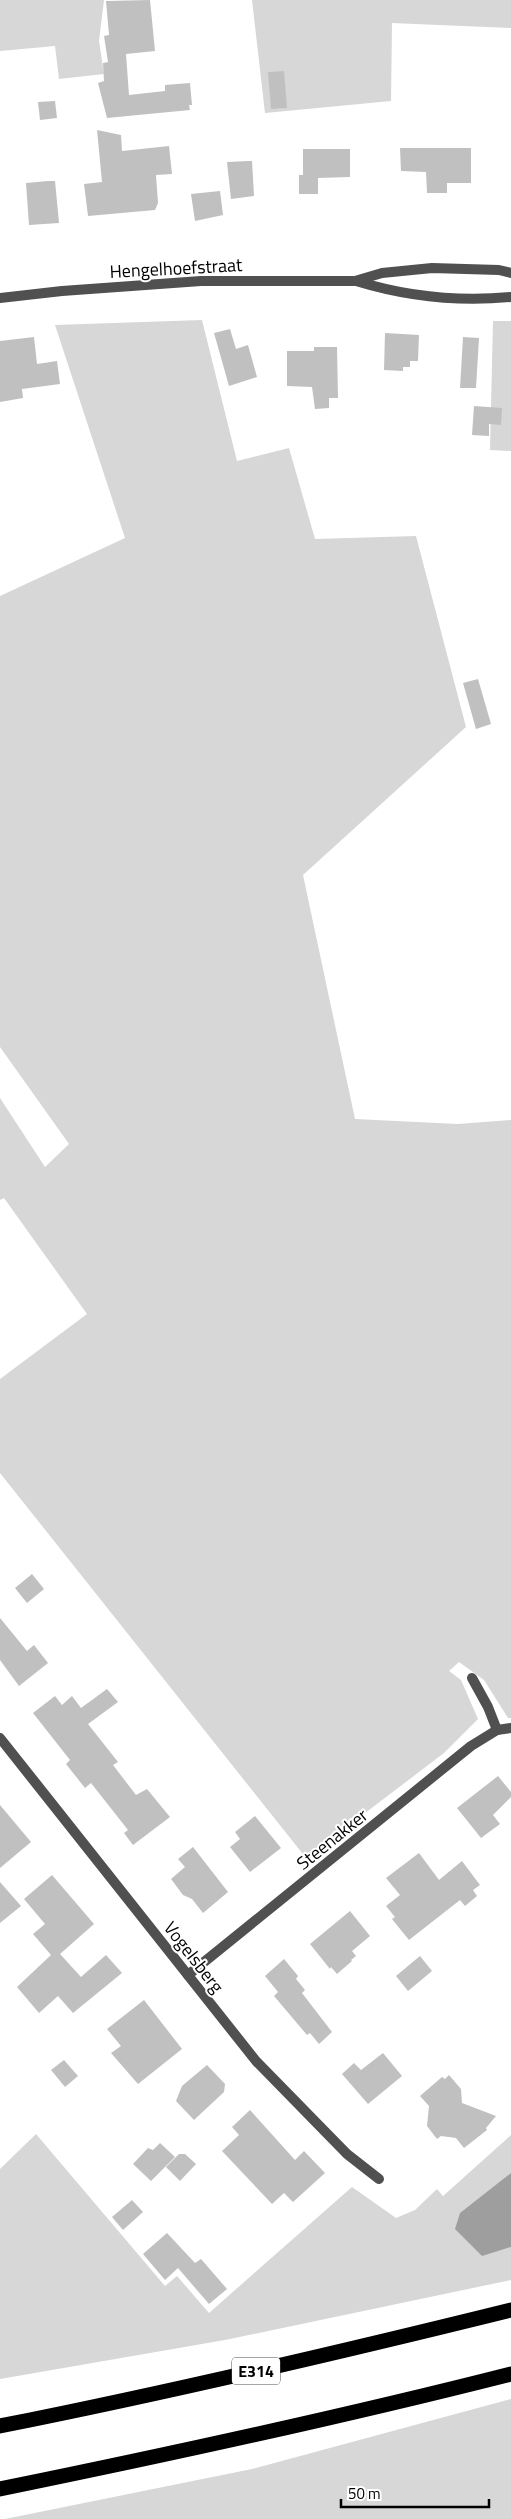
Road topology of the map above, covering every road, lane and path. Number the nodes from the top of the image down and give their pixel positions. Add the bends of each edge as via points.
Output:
1 (511, 273) edge
2 (355, 281) junction
3 (511, 297) edge
4 (0, 298) edge
5 (472, 1678) dead end
6 (511, 1728) edge
7 (497, 1730) junction
8 (0, 1738) edge
9 (188, 1975) junction
10 (380, 2179) dead end
11 (511, 2310) edge
12 (511, 2374) edge
13 (0, 2426) edge
14 (0, 2489) edge

1 - 2 street, Hengelhoefstraat via 432,268 382,273
2 - 3 street, Hengelhoefstraat via 422,296
2 - 4 street, Hengelhoefstraat via 201,281 62,290
5 - 7 street
6 - 7 street, Steenakker
7 - 9 street, Steenakker via 471,1746
8 - 9 street, Vogelsberg
9 - 10 street, Vogelsberg via 256,2061 297,2105 347,2154
11 - 13 highway, E314 via 115,2404
12 - 14 highway via 381,2407

